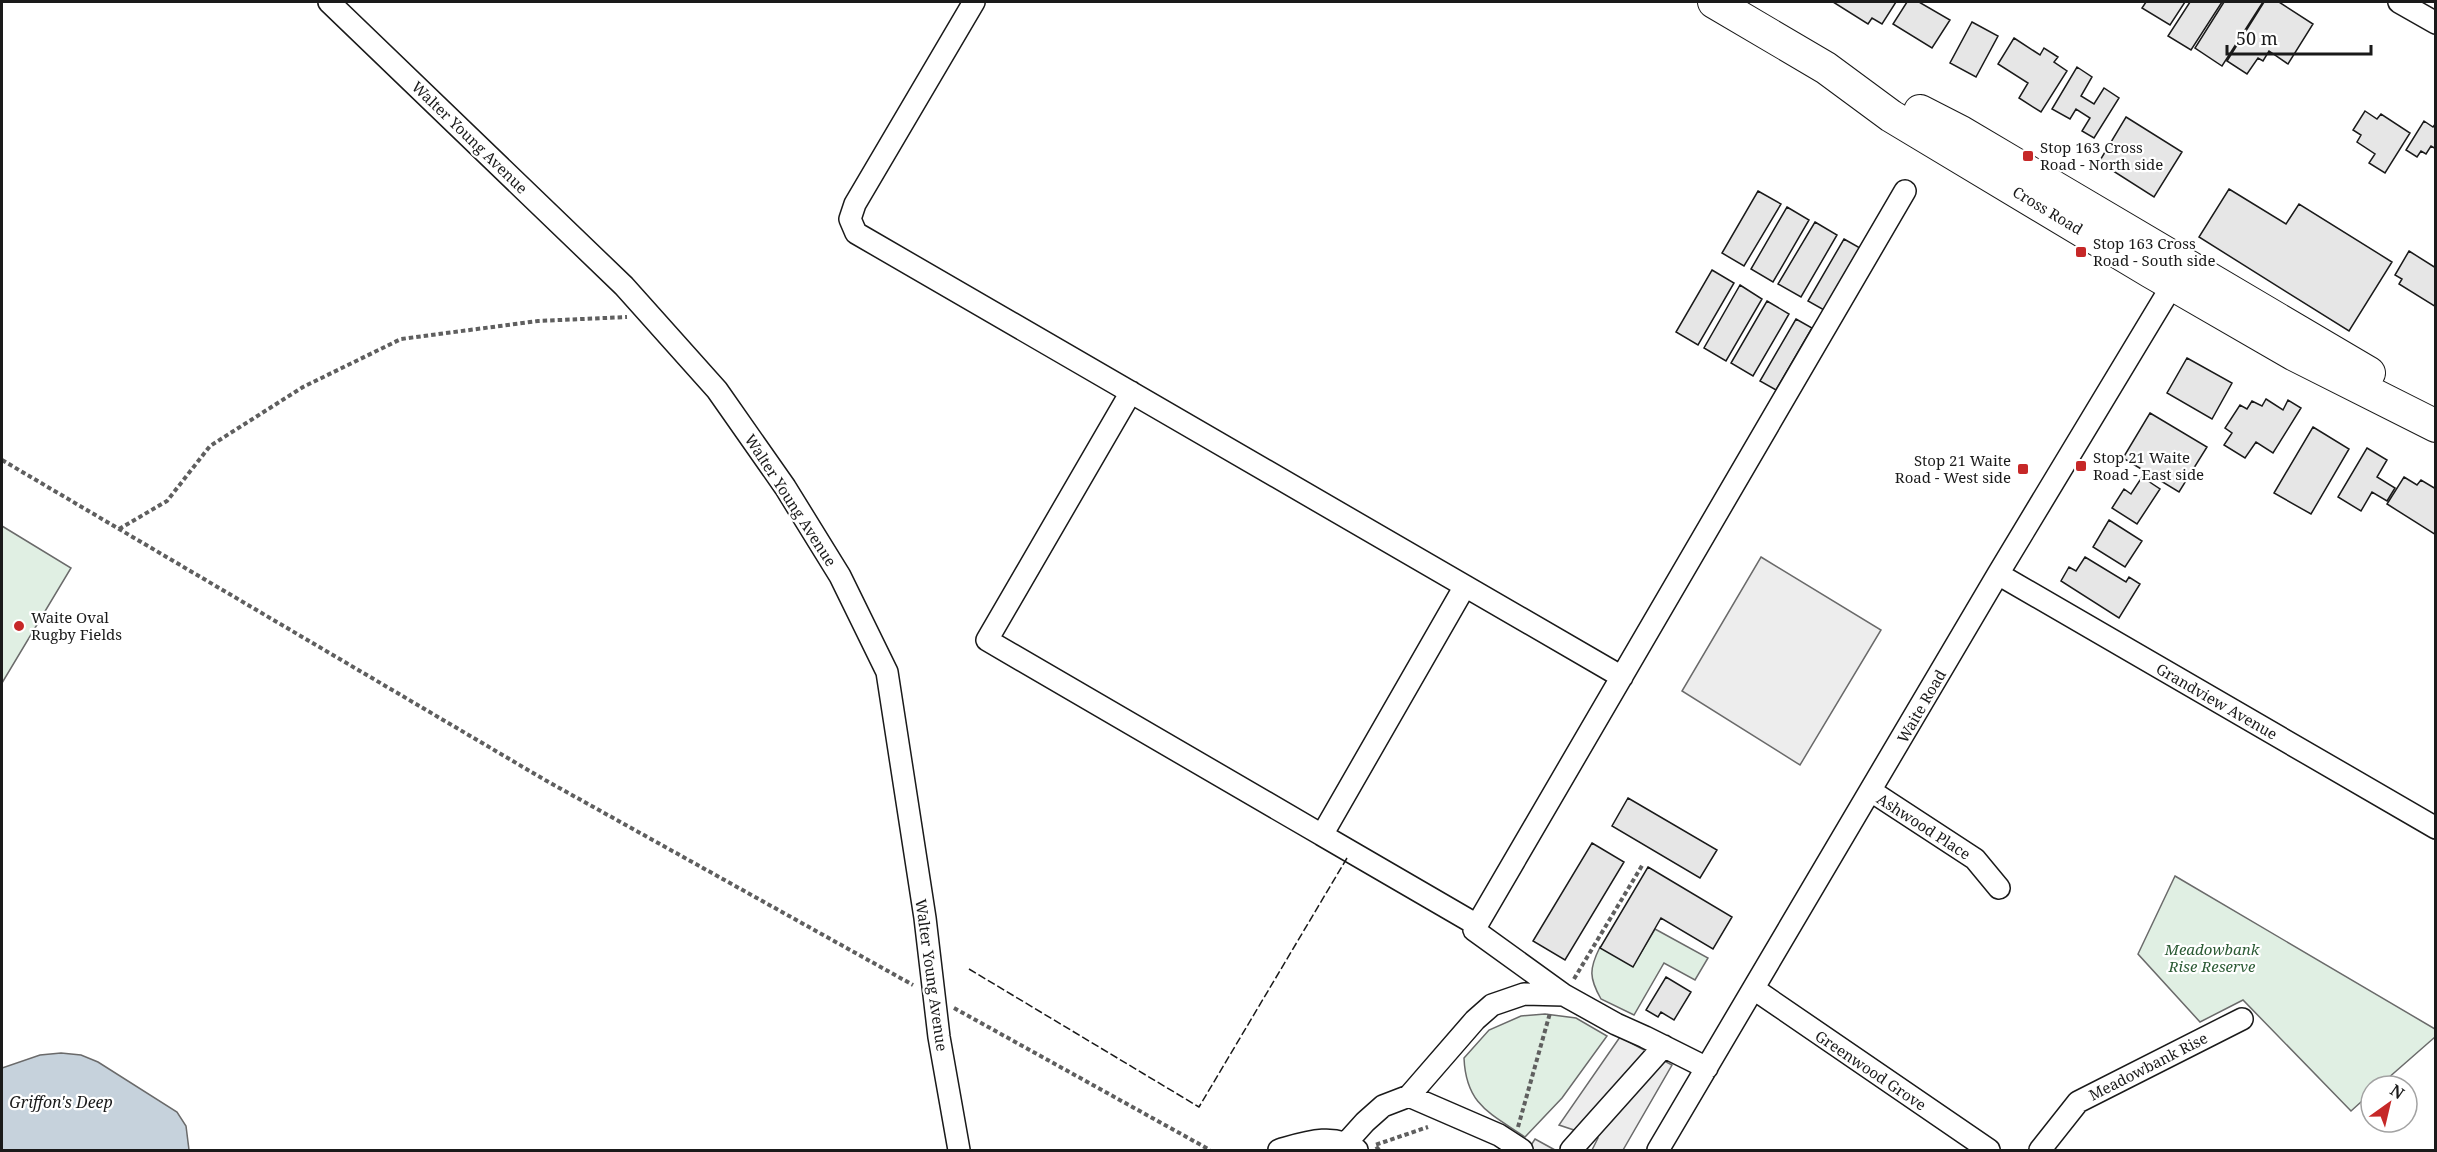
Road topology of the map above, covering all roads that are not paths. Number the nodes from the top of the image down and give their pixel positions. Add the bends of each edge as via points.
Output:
1 (329, 2) edge
2 (974, 2) edge
3 (1717, 2) edge
4 (2399, 2) edge
5 (2436, 23) edge
6 (1905, 191) dead end
7 (2179, 274) junction
8 (1131, 392) junction
9 (2436, 419) edge
10 (2436, 426) edge
11 (1998, 574) junction
12 (1465, 586) junction
13 (1622, 677) junction
14 (1871, 791) junction
15 (2436, 828) edge
16 (1322, 835) junction
17 (1999, 888) dead end
18 (1477, 926) junction
19 (1754, 988) junction
20 (1560, 995) junction
21 (2242, 1019) dead end
22 (1664, 1046) junction
23 (1707, 1068) junction
24 (1409, 1096) junction
25 (1352, 1146) edge
26 (1518, 1148) edge
27 (959, 1150) edge
28 (1279, 1150) edge
29 (1571, 1150) edge
30 (1659, 1150) edge
31 (1989, 1150) edge
32 (2040, 1150) edge

1 - 27 street, Walter Young Avenue via 653,318 717,390 785,487 840,576 887,672
2 - 8 street via 855,204 850,219 856,233
3 - 7 highway, Cross Road via 1826,68 1872,86 1961,132
4 - 5 street
6 - 13 street
7 - 9 highway, Cross Road via 2358,366
7 - 10 highway, Cross Road via 2304,360
7 - 11 street, Waite Road
8 - 12 street
8 - 16 street via 987,640
11 - 14 street, Waite Road
11 - 15 street, Grandview Avenue
12 - 13 street
12 - 16 street
13 - 18 street
14 - 17 street, Ashwood Place via 1975,859
14 - 19 street, Waite Road
16 - 18 street
18 - 20 street via 1474,930
19 - 23 street, Waite Road
19 - 31 street, Greenwood Grove
20 - 22 street
20 - 24 street via 1524,994 1492,1005
21 - 32 street, Meadowbank Rise via 2078,1102
22 - 23 street
22 - 29 street
23 - 30 street, Waite Road
24 - 25 street via 1383,1107 1365,1122
24 - 26 street via 1499,1135
25 - 28 street via 1312,1141

